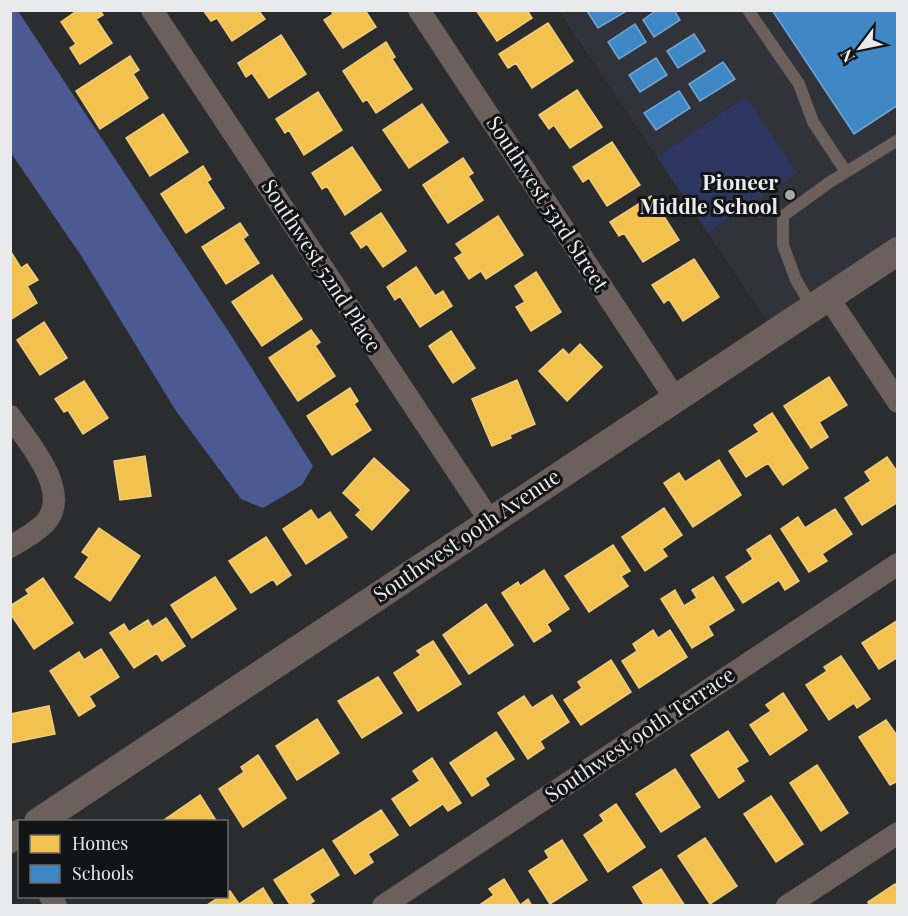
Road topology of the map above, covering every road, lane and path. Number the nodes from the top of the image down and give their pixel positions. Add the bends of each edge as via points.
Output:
1 (152, 10) edge
2 (419, 10) edge
3 (748, 10) edge
4 (897, 140) edge
5 (846, 172) junction
6 (897, 251) edge
7 (820, 302) junction
8 (675, 398) junction
9 (897, 402) edge
10 (10, 416) edge
11 (490, 521) junction
12 (10, 547) edge
13 (897, 564) edge
14 (41, 820) edge
15 (897, 833) edge
16 (408, 899) edge
17 (383, 906) edge
18 (787, 906) edge

1 - 11 street, Southwest 52nd Place
2 - 8 street, Southwest 53rd Street
3 - 5 lane via 799,84 813,122
4 - 5 lane
5 - 7 lane via 783,216 783,245 796,280
6 - 7 street, Southwest 90th Avenue
7 - 8 street, Southwest 90th Avenue
7 - 9 street
8 - 11 street, Southwest 90th Avenue
10 - 12 street via 51,479 54,503 45,522
11 - 14 street, Southwest 90th Avenue
13 - 16 street, Southwest 90th Terrace
15 - 18 street
16 - 17 street, Southwest 90th Terrace

